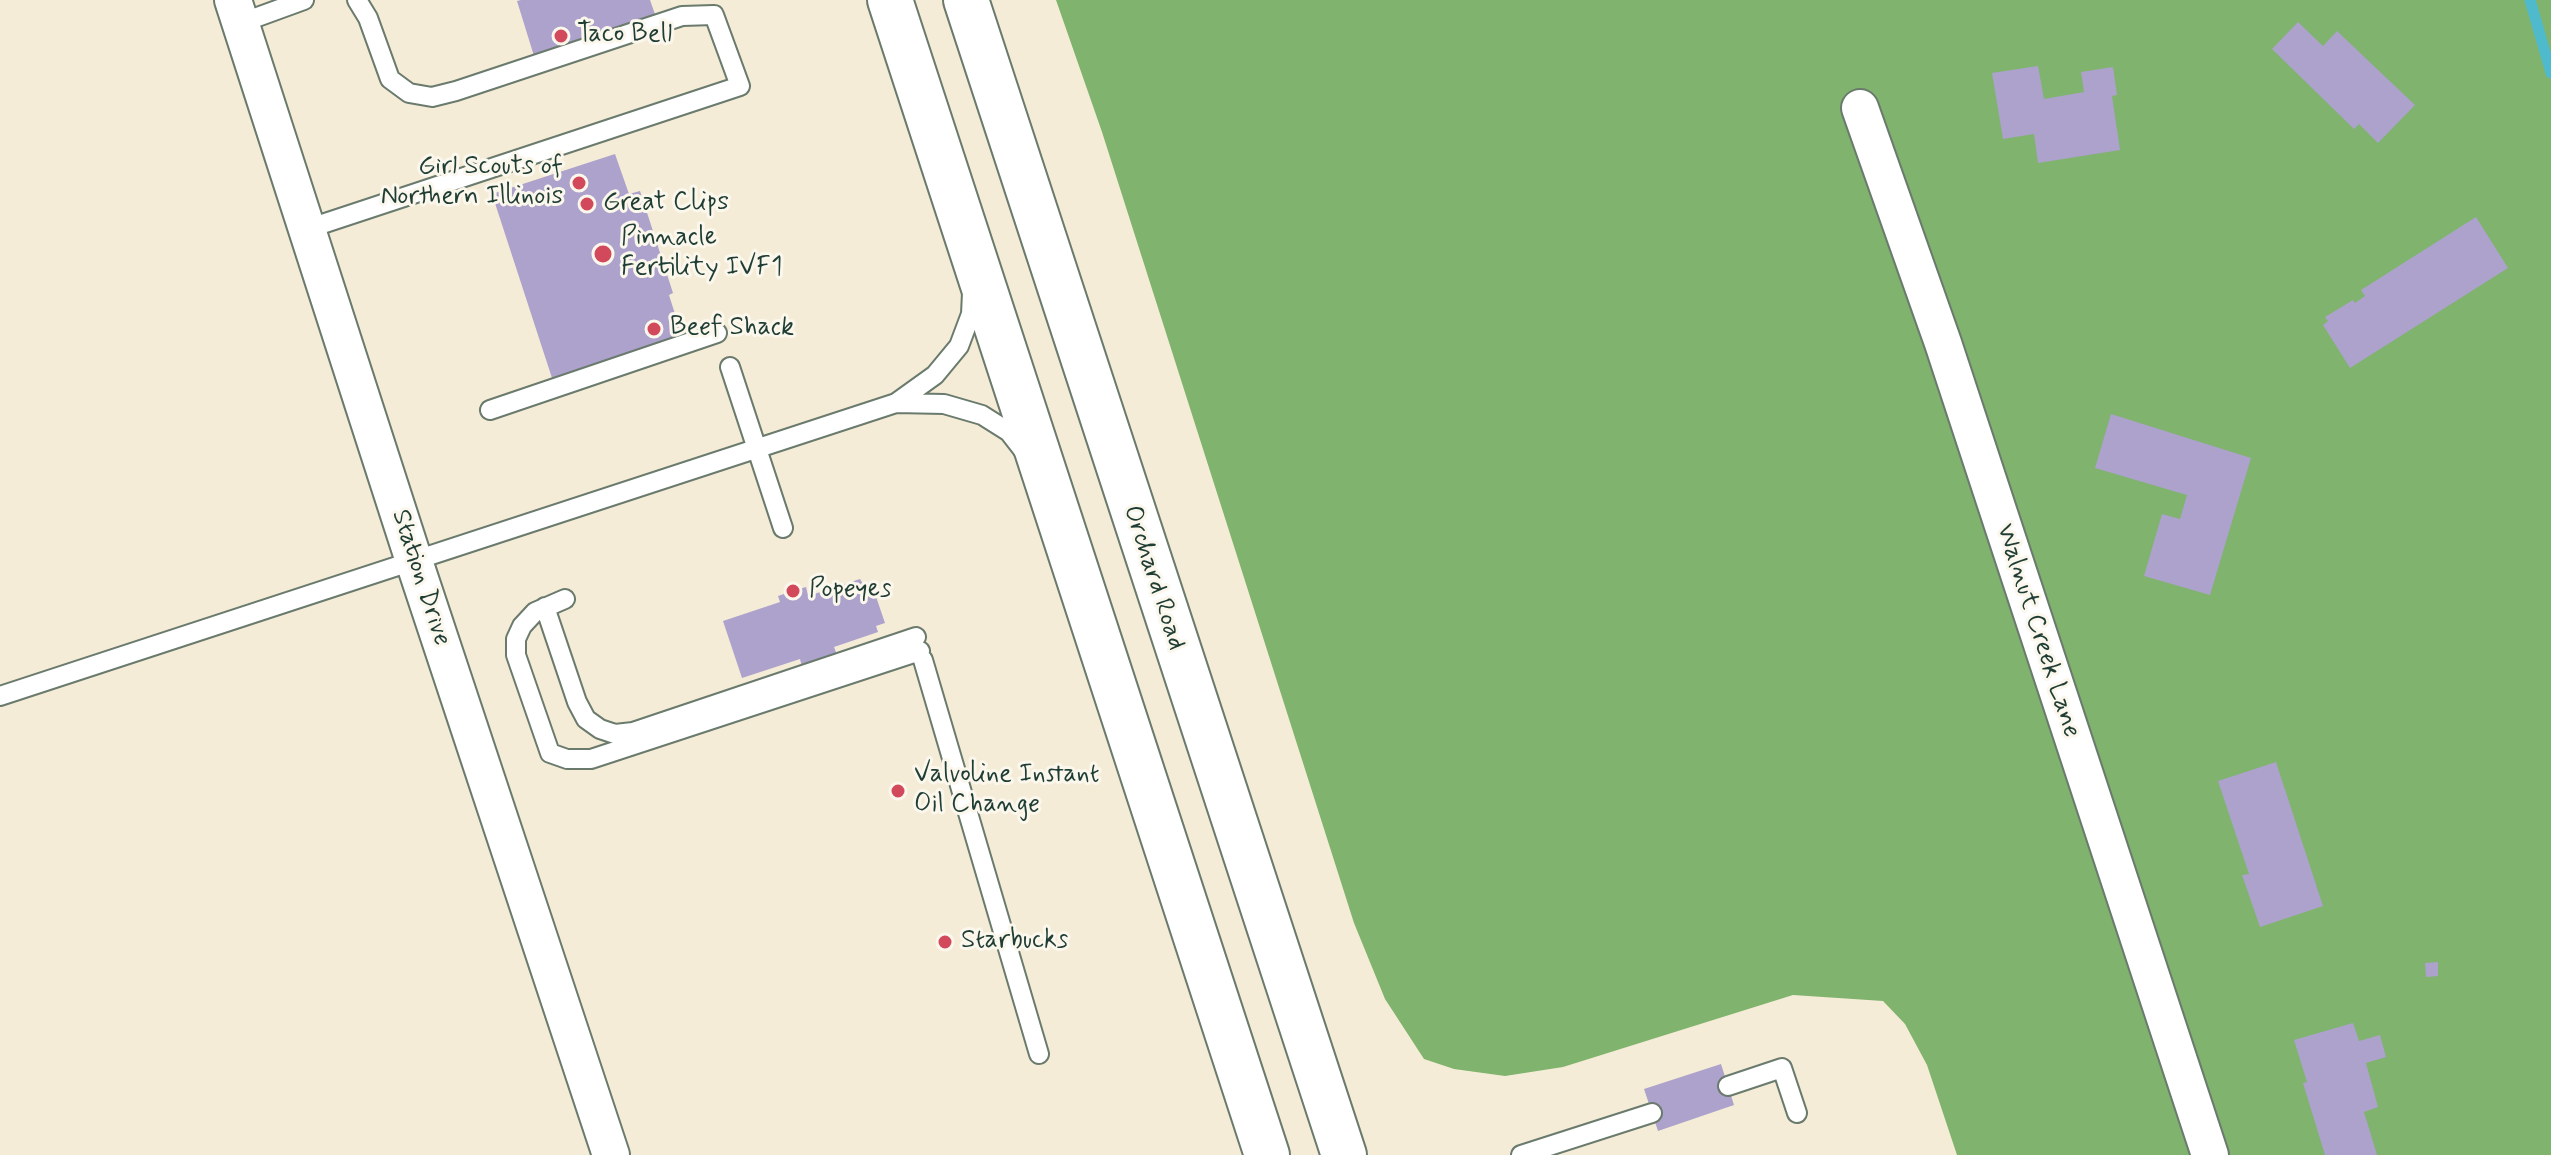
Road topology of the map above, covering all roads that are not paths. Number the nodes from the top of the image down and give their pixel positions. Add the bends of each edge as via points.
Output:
1 (304, 0) edge
2 (357, 0) edge
3 (890, 0) edge
4 (966, 0) edge
5 (237, 11) edge
6 (1860, 108) dead end
7 (307, 229) junction
8 (974, 254) junction
9 (717, 333) dead end
10 (730, 367) dead end
11 (896, 403) junction
12 (490, 410) dead end
13 (757, 449) junction
14 (1047, 478) junction
15 (783, 528) dead end
16 (414, 561) junction
17 (565, 599) dead end
18 (545, 607) junction
19 (919, 649) junction
20 (0, 696) edge
21 (1039, 1054) dead end
22 (1728, 1086) dead end
23 (1652, 1113) dead end
24 (1797, 1113) dead end
25 (1266, 1153) edge
26 (611, 1155) edge
27 (1344, 1155) edge
28 (1521, 1155) edge
29 (2210, 1155) edge

1 - 5 lane
2 - 7 lane via 390,79 409,93 432,97 456,91 682,16 714,15 740,86
3 - 8 main road
4 - 27 main road, Orchard Road
5 - 7 street, Station Drive
6 - 29 street, Walnut Creek Lane via 1943,343
7 - 16 street, Station Drive
8 - 11 lane via 971,314 959,346 935,375
8 - 14 main road
9 - 12 lane
10 - 13 lane
11 - 13 lane
11 - 14 lane via 944,404 982,415 1009,432
13 - 15 lane
13 - 16 lane
14 - 25 main road
16 - 20 lane
16 - 26 street, Station Drive
17 - 18 lane
18 - 19 lane via 586,719 615,734
18 - 19 lane via 522,626 516,655 550,753 567,759 591,759
19 - 21 lane
22 - 24 lane via 1782,1068
23 - 28 lane

